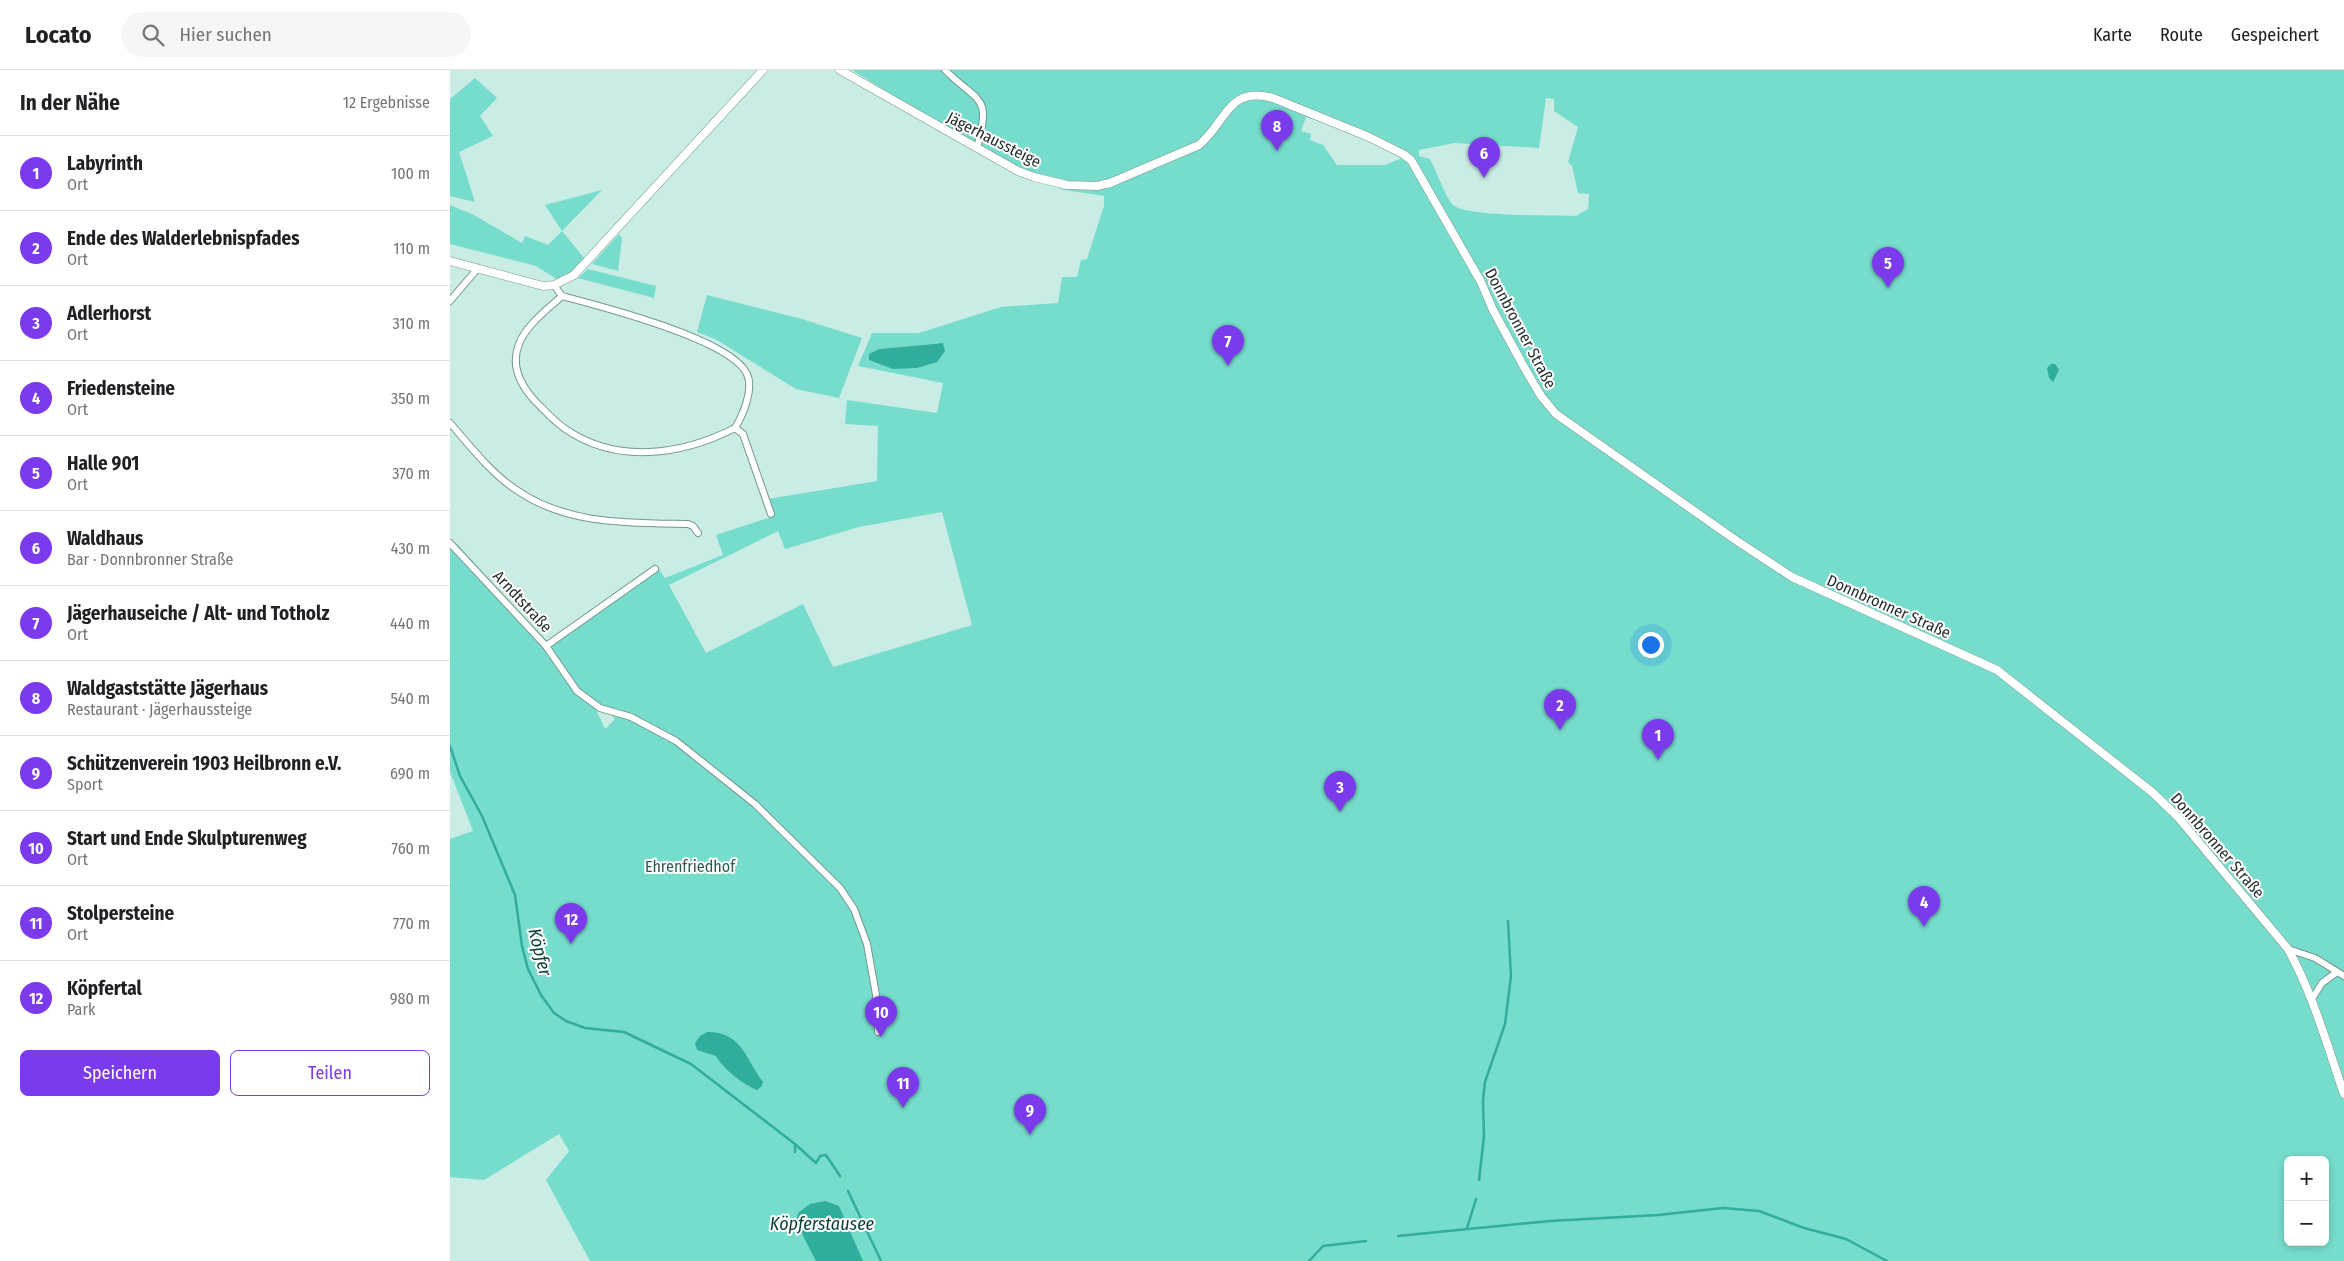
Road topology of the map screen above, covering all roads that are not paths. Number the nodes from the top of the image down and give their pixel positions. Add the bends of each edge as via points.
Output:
1 (763, 70) edge
2 (840, 70) edge
3 (945, 70) edge
4 (977, 148) junction
5 (1406, 156) joint
6 (450, 261) edge
7 (478, 268) junction
8 (554, 285) junction
9 (562, 296) junction
10 (450, 301) edge
11 (450, 423) edge
12 (735, 428) junction
13 (772, 514) dead end
14 (698, 533) dead end
15 (450, 543) edge
16 (655, 569) dead end
17 (546, 646) junction
18 (2288, 949) junction
19 (2336, 972) junction
20 (2344, 976) edge
21 (2312, 999) junction
22 (878, 1032) dead end
23 (2344, 1094) edge

1 - 8 street via 574,275
2 - 4 street, Jägerhaussteige
3 - 4 street via 970,90 984,111
4 - 5 street, Jägerhaussteige via 1034,177 1083,187 1104,184 1198,145 1210,136 1225,111 1236,102 1246,96 1261,95 1369,137
5 - 18 street, Donnbronner Straße via 1482,282 1493,310 1524,367 1556,414 1786,574 1997,670 2144,786 2177,816
6 - 7 street
7 - 8 street via 535,284
7 - 10 street
8 - 9 street
9 - 12 street via 654,321 736,360 750,383
9 - 12 street via 540,316 520,342 515,357 517,375 525,388 564,428 606,448 642,452 676,451 712,440
11 - 14 street via 514,488 546,506 601,521 688,524
12 - 13 street via 743,434
15 - 17 street, Arndtstraße
16 - 17 street, Arndtstraße
17 - 22 street via 577,691 600,708 631,717 676,741 755,804 840,888 854,909 867,944 876,995
18 - 19 street via 2315,958
18 - 21 street, Donnbronner Straße
19 - 20 street
19 - 21 street
21 - 23 street, Donnbronner Straße

